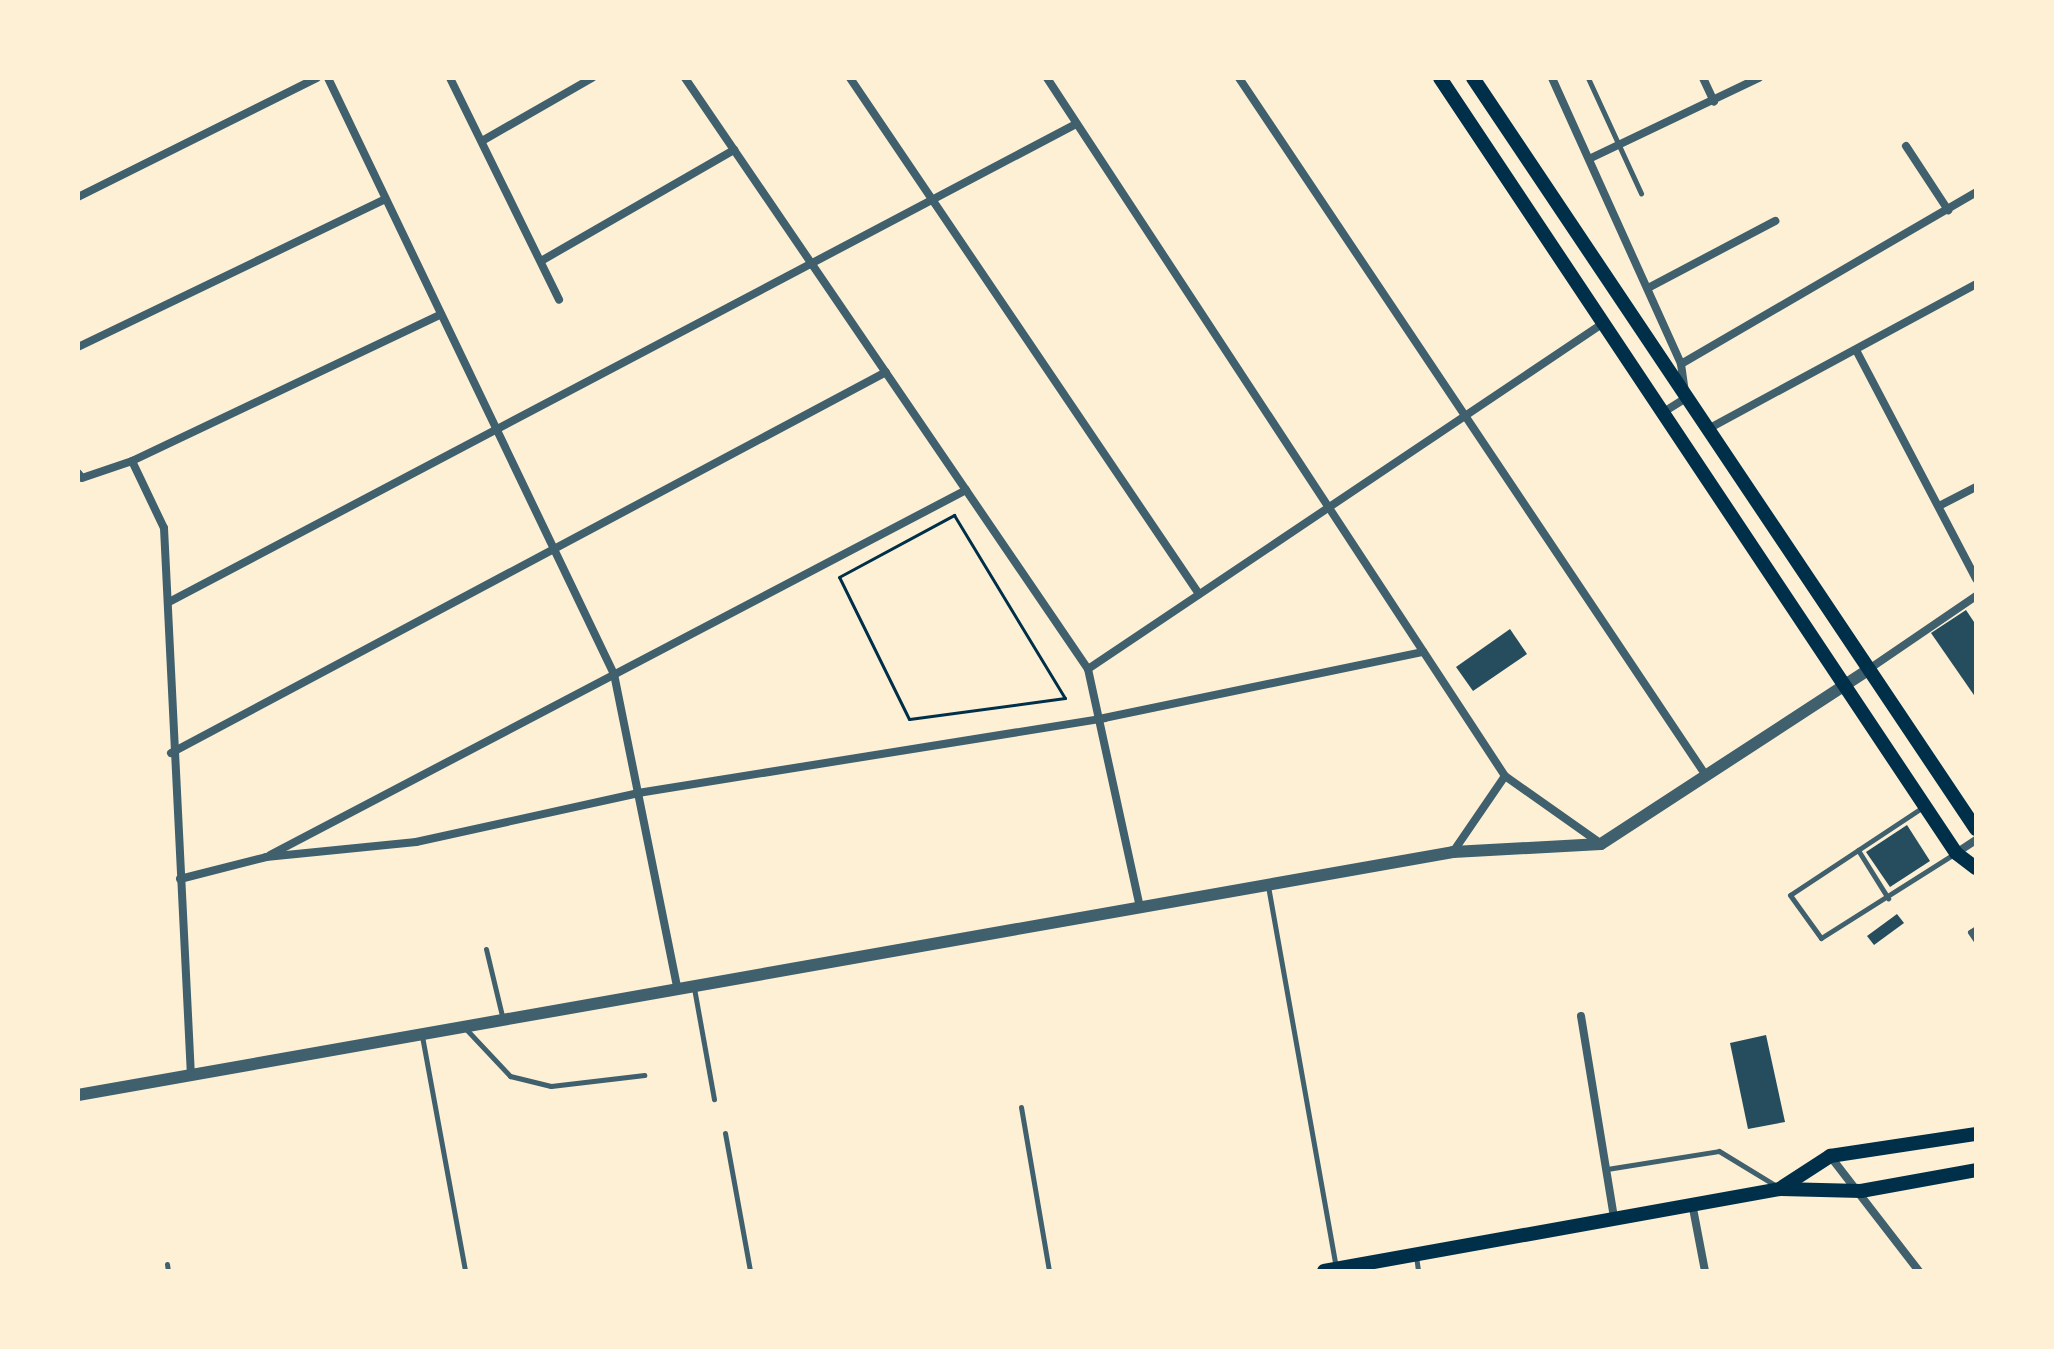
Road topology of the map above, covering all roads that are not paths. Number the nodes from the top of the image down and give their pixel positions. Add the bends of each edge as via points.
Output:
1 (317, 78) edge
2 (328, 78) edge
3 (450, 78) edge
4 (592, 78) edge
5 (685, 78) edge
6 (850, 78) edge
7 (1047, 78) edge
8 (1239, 78) edge
9 (1440, 78) edge
10 (1473, 78) edge
11 (1552, 78) edge
12 (1588, 78) edge
13 (1703, 78) edge
14 (1759, 78) edge
15 (1714, 102) junction
16 (1076, 124) junction
17 (482, 141) junction
18 (1617, 146) junction
19 (1906, 146) dead end
20 (734, 150) junction
21 (1591, 158) junction
22 (1976, 192) edge
23 (1641, 193) dead end
24 (78, 197) edge
25 (385, 199) junction
26 (932, 200) junction
27 (1948, 210) junction
28 (1775, 221) dead end
29 (541, 261) junction
30 (812, 264) junction
31 (1976, 284) edge
32 (1648, 288) junction
33 (559, 300) dead end
34 (441, 314) junction
35 (1602, 324) junction
36 (78, 347) edge
37 (1856, 350) junction
38 (1681, 364) junction
39 (886, 372) junction
40 (1686, 398) junction
41 (1662, 413) junction
42 (1467, 414) junction
43 (1708, 429) junction
44 (497, 431) junction
45 (132, 461) junction
46 (80, 476) edge
47 (1976, 487) edge
48 (966, 490) junction
49 (1330, 506) junction
50 (1939, 506) junction
51 (553, 547) junction
52 (1976, 579) edge
53 (1199, 594) junction
54 (1976, 596) edge
55 (169, 602) junction
56 (1423, 652) junction
57 (1088, 669) junction
58 (1869, 669) junction
59 (614, 674) junction
60 (1844, 684) junction
61 (1104, 718) junction
62 (171, 753) junction
63 (1705, 774) junction
64 (1505, 776) junction
65 (638, 793) junction
66 (1924, 807) junction
67 (1976, 829) edge
68 (1976, 840) edge
69 (1601, 844) junction
70 (1858, 850) junction
71 (1453, 852) junction
72 (1956, 853) junction
73 (266, 857) junction
74 (1976, 868) edge
75 (180, 879) junction
76 (1268, 885) junction
77 (1888, 898) junction
78 (1140, 908) junction
79 (1976, 928) edge
80 (1976, 941) edge
81 (486, 949) dead end
82 (694, 987) junction
83 (678, 990) junction
84 (1581, 1016) dead end
85 (504, 1021) junction
86 (465, 1028) junction
87 (422, 1035) junction
88 (644, 1075) dead end
89 (191, 1076) junction
90 (78, 1095) edge
91 (714, 1099) dead end
92 (1021, 1107) dead end
93 (725, 1133) dead end
94 (1976, 1134) edge
95 (1830, 1156) junction
96 (1607, 1169) junction
97 (1976, 1170) edge
98 (1781, 1189) junction
99 (1861, 1191) junction
100 (1692, 1203) junction
101 (1614, 1217) junction
102 (1415, 1254) junction
103 (1330, 1270) edge
104 (465, 1271) edge
105 (750, 1271) edge
106 (1049, 1271) edge
107 (1418, 1271) edge
108 (1705, 1271) edge
109 (1919, 1271) edge

1 - 24 street
2 - 25 street
3 - 17 street
4 - 17 street
5 - 20 street
6 - 26 street
7 - 16 street
8 - 42 street
9 - 35 main road
10 - 40 main road
11 - 21 street
12 - 18 lane
13 - 15 street
14 - 15 street
15 - 18 street
16 - 26 street
16 - 49 street
17 - 29 street
18 - 21 street
18 - 23 lane
19 - 27 street
20 - 29 street
20 - 30 street
21 - 32 street
22 - 27 street
25 - 34 street
25 - 36 street
26 - 30 street
26 - 53 street
27 - 38 street
28 - 32 street
29 - 33 street
30 - 39 street
30 - 44 street
31 - 37 street
32 - 38 street
34 - 44 street
34 - 45 street
35 - 41 main road
35 - 42 street
37 - 43 street
37 - 50 street
38 - 40 street
39 - 48 street
39 - 51 street
40 - 41 street
40 - 43 main road
41 - 60 main road
42 - 49 street
42 - 63 street
43 - 58 main road
44 - 51 street
44 - 55 street
45 - 46 street
45 - 55 street via 164,528
47 - 50 street
48 - 57 street
48 - 59 street
49 - 53 street
49 - 56 street
50 - 52 street
51 - 59 street
51 - 62 street
53 - 57 street
54 - 58 street
55 - 62 street
56 - 61 street
56 - 64 street
57 - 61 street
58 - 60 street
58 - 67 main road
59 - 65 street
59 - 73 street
60 - 63 street
60 - 66 main road
61 - 65 street
61 - 78 street
62 - 75 street
63 - 69 street
64 - 69 street
64 - 71 street
65 - 73 street via 416,842
65 - 83 street
66 - 70 lane
66 - 72 main road
68 - 72 street
69 - 71 street
70 - 77 lane
70 - 77 lane via 1790,895 1821,938
71 - 76 street
72 - 74 main road
72 - 77 lane
73 - 75 street
75 - 89 street
76 - 78 street
76 - 103 lane
78 - 82 street
79 - 80 lane via 1970,932
81 - 85 lane
82 - 83 street
82 - 91 lane
83 - 85 street
84 - 96 street
85 - 86 street
86 - 87 street
86 - 88 lane via 510,1076 551,1086
87 - 89 street
87 - 104 lane
89 - 90 street
92 - 106 lane
93 - 105 lane
94 - 95 main road
95 - 98 main road
95 - 99 street
96 - 98 lane via 1719,1151
96 - 101 street
97 - 99 main road
98 - 99 main road
98 - 100 main road
99 - 109 street
100 - 101 main road
100 - 108 street
101 - 102 main road
102 - 103 main road
102 - 107 lane

